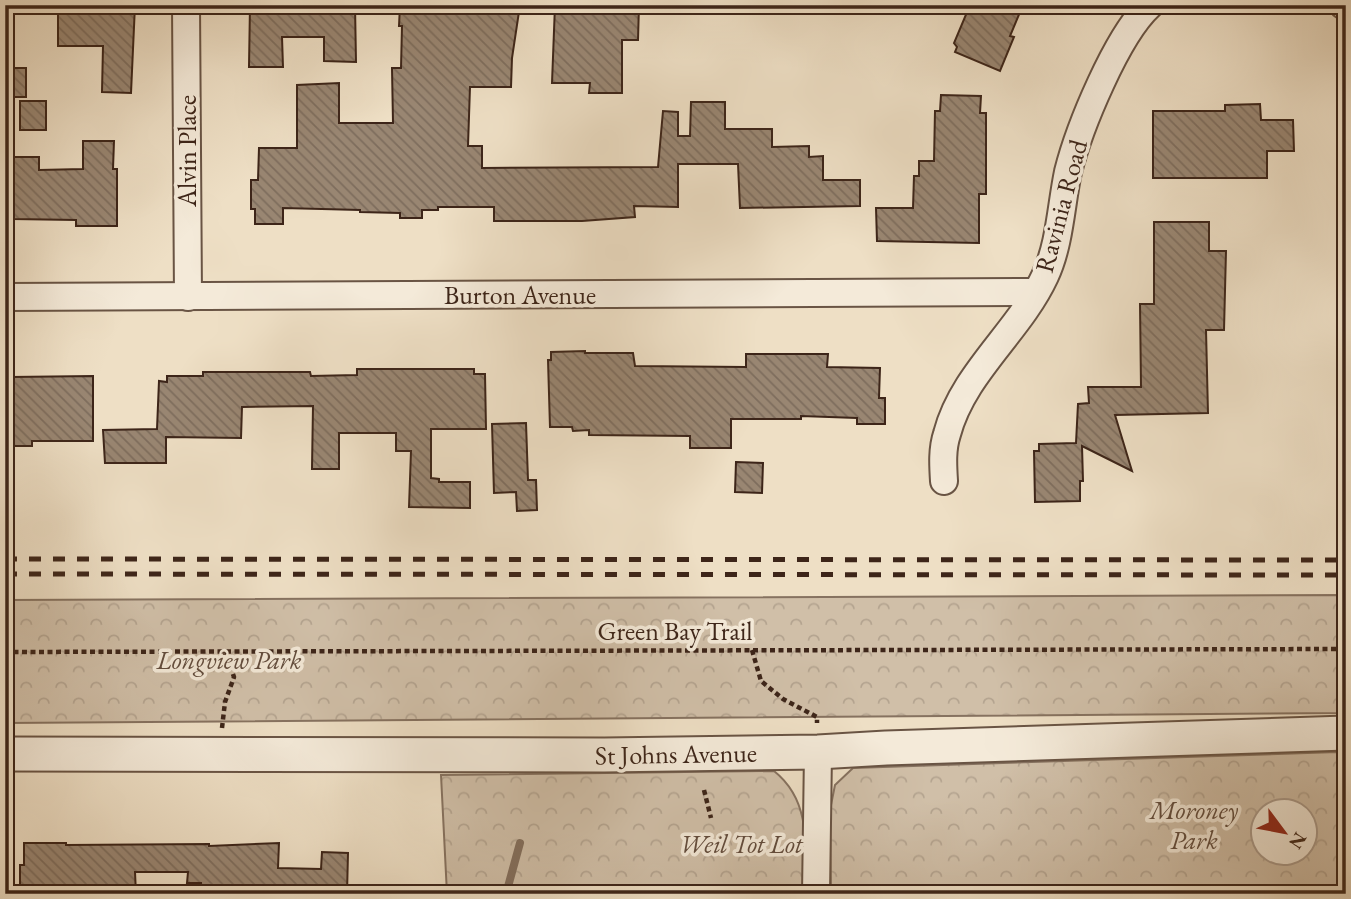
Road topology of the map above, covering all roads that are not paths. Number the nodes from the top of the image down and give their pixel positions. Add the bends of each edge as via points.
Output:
1 (186, 5) edge
2 (1150, 5) edge
3 (1035, 292) junction
4 (5, 297) edge
5 (188, 297) junction
6 (944, 481) dead end
7 (1346, 733) edge
8 (818, 752) junction
9 (5, 754) edge
10 (816, 894) edge

1 - 5 street, Alvin Place
2 - 3 street, Ravinia Road via 1115,56 1091,104 1069,170 1051,260
3 - 5 street, Burton Avenue
3 - 6 street, Ravinia Road via 956,410 943,453
4 - 5 street, Burton Avenue
7 - 8 street, St Johns Avenue
8 - 9 street, St Johns Avenue
8 - 10 street

